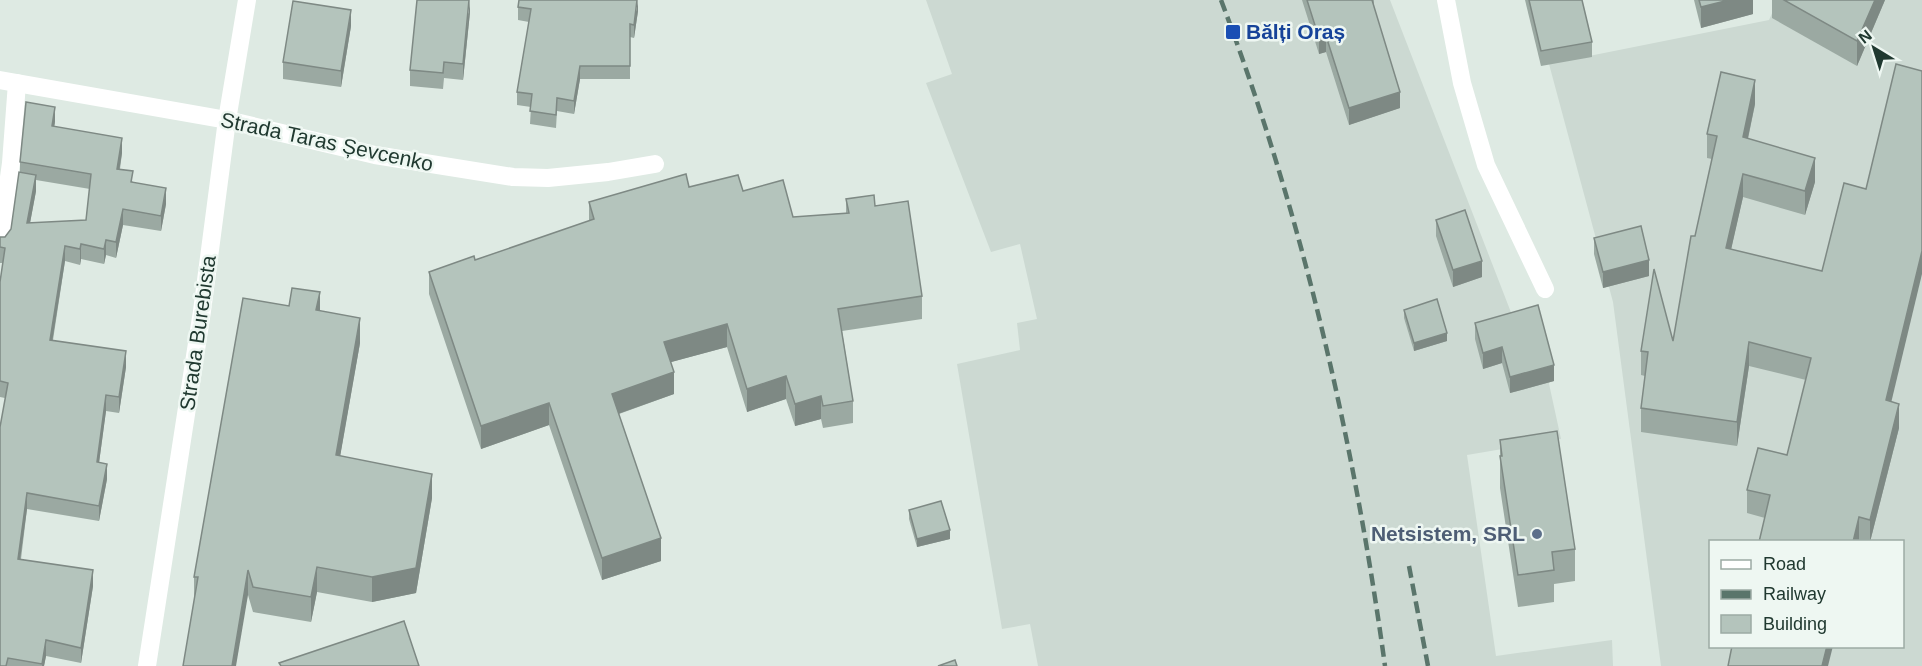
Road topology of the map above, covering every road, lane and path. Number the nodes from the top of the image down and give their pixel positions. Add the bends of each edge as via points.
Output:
1 (247, 0) edge
2 (1446, 0) edge
3 (9, 82) edge
4 (227, 120) junction
5 (655, 164) dead end
6 (0, 242) edge
7 (1545, 289) dead end
8 (147, 666) edge

1 - 4 street, Strada Burebista
2 - 7 street via 1462,83 1486,165
3 - 4 street, Strada Taras Șevcenko
3 - 6 street via 11,163
4 - 5 street, Strada Taras Șevcenko via 375,155 513,177 548,178
4 - 8 street, Strada Burebista

